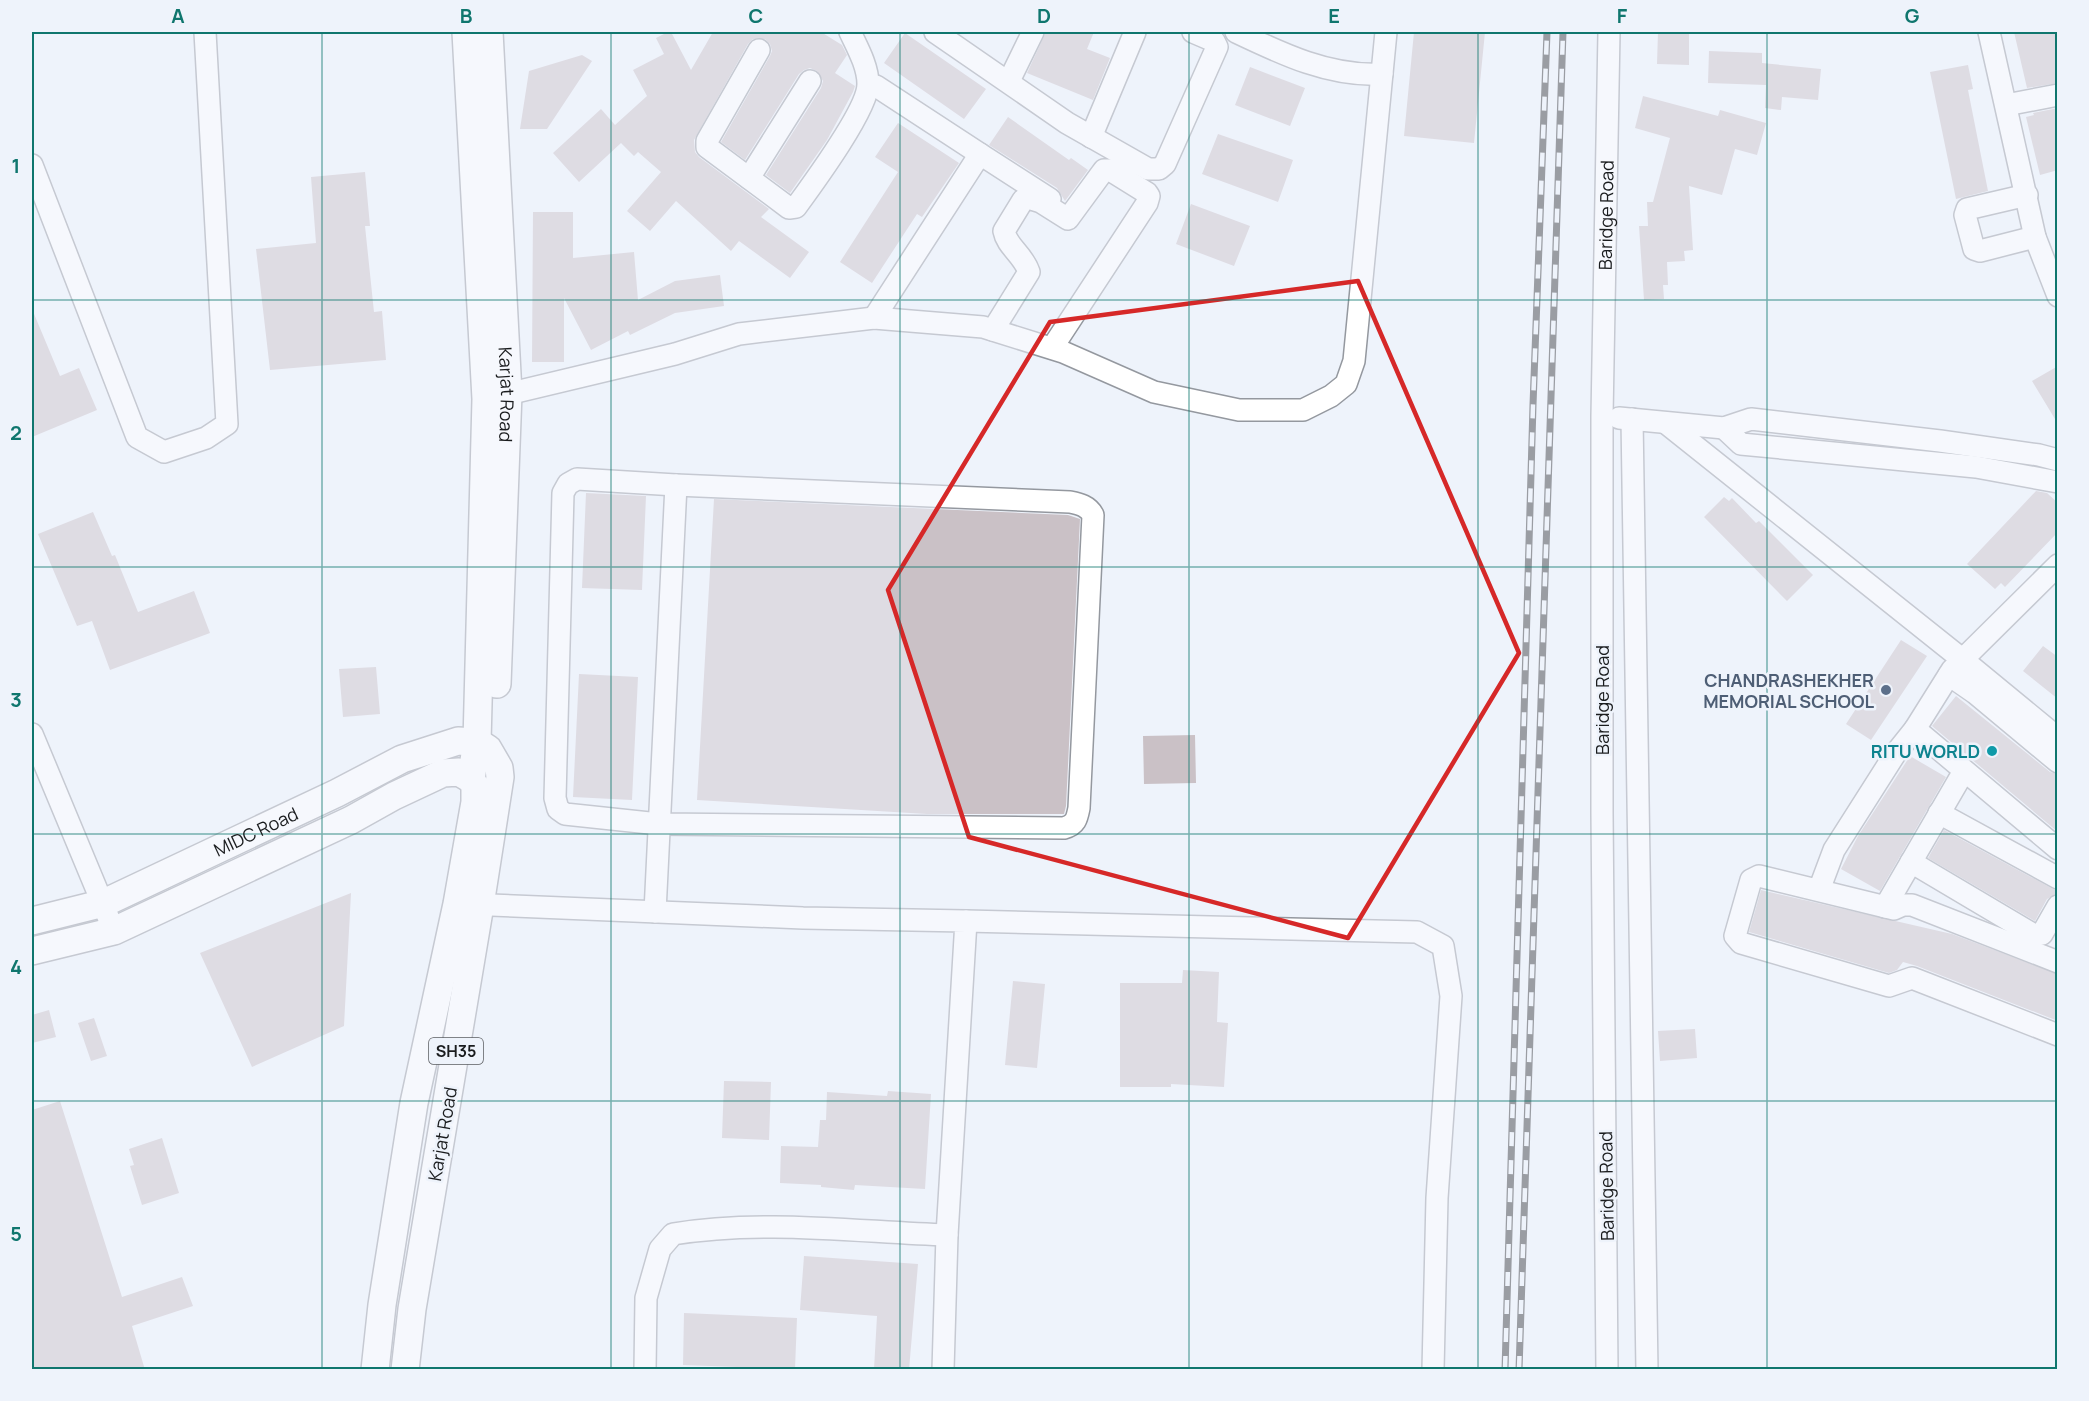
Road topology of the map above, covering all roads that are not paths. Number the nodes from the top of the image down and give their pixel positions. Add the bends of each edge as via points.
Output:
1 (205, 32) edge
2 (466, 32) edge
3 (489, 32) edge
4 (850, 32) edge
5 (935, 32) edge
6 (1033, 32) edge
7 (1135, 32) edge
8 (1193, 32) edge
9 (1386, 32) edge
10 (1609, 32) edge
11 (1989, 32) edge
12 (1245, 34) edge
13 (759, 50) dead end
14 (1382, 74) junction
15 (810, 81) dead end
16 (1009, 81) junction
17 (876, 86) dead end
18 (2058, 95) edge
19 (2006, 105) junction
20 (1091, 137) junction
21 (980, 154) junction
22 (32, 165) edge
23 (749, 178) junction
24 (2027, 195) junction
25 (1072, 213) junction
26 (2035, 237) junction
27 (2058, 296) edge
28 (874, 318) junction
29 (993, 330) junction
30 (1052, 348) junction
31 (497, 396) junction
32 (1602, 416) junction
33 (1632, 419) junction
34 (1665, 423) junction
35 (1724, 428) junction
36 (2058, 460) edge
37 (2058, 482) edge
38 (676, 485) junction
39 (2058, 565) edge
40 (1956, 668) junction
41 (1915, 729) junction
42 (32, 734) edge
43 (2058, 738) edge
44 (486, 750) junction
45 (2058, 762) edge
46 (1964, 771) junction
47 (473, 783) junction
48 (1939, 813) junction
49 (659, 824) junction
50 (2058, 849) edge
51 (1911, 862) junction
52 (2058, 878) edge
53 (1819, 890) junction
54 (104, 903) junction
55 (468, 904) junction
56 (2058, 906) edge
57 (1885, 907) junction
58 (655, 912) junction
59 (32, 921) edge
60 (966, 921) junction
61 (114, 931) junction
62 (32, 951) edge
63 (2058, 963) edge
64 (2058, 1035) edge
65 (947, 1235) junction
66 (375, 1370) edge
67 (405, 1370) edge
68 (645, 1370) edge
69 (943, 1370) edge
70 (1433, 1370) edge
71 (1608, 1370) edge
72 (1647, 1370) edge

1 - 22 street via 228,424 206,438 164,452 137,437
2 - 31 main road, Karjat Road
3 - 31 main road, Karjat Road
4 - 23 street via 868,85 828,163 796,207 789,208
5 - 16 street
6 - 16 street
7 - 20 street
8 - 20 street via 1214,40 1217,47 1165,164 1159,169 1148,169
9 - 14 street
10 - 32 street, Baridge Road
11 - 19 street
12 - 14 street via 1280,52 1331,70
13 - 23 street via 707,141 707,147
14 - 30 street via 1354,362 1346,384 1303,410 1239,410 1154,392
15 - 23 street
16 - 20 street
17 - 21 street
18 - 19 street
19 - 24 street
21 - 25 street
21 - 28 street
24 - 26 street
24 - 26 street via 1967,209 1965,215 1974,249 1980,251
25 - 29 street via 1068,219 1041,202 1023,200 1004,231 1005,240 1022,255 1029,272
25 - 30 street via 1104,170 1110,170 1149,196
26 - 27 street
28 - 29 street
28 - 31 street via 739,334 675,354
29 - 30 street
31 - 44 main road, Karjat Road
32 - 33 street
32 - 71 street, Baridge Road
33 - 34 street
33 - 72 street
34 - 35 street
34 - 40 street
35 - 36 street via 1751,419 1940,441
35 - 37 street via 1741,444 1977,467
38 - 49 street
38 - 49 street via 577,479 563,493 555,798 565,814
38 - 49 street via 1070,502 1090,510 1093,515 1079,808 1076,820 1064,828
39 - 40 street
40 - 41 street
40 - 43 street
40 - 45 street via 1975,693
41 - 46 street
41 - 53 street via 1834,850
42 - 54 street
44 - 47 main road, Karjat Road via 490,770 483,780
44 - 54 main road, MIDC Road via 458,741 402,759
44 - 55 main road, Karjat Road / SH35 via 499,768 500,777
46 - 48 street
46 - 50 street
47 - 55 main road, Karjat Road / SH35
47 - 61 main road, MIDC Road via 459,772 443,773
48 - 51 street
48 - 52 street
49 - 58 street
51 - 56 street via 2034,935 2042,934
51 - 57 street
53 - 57 street
53 - 64 street via 1759,876 1751,880 1735,936 1741,944 1889,986 1912,978
54 - 59 main road, MIDC Road
54 - 61 street
55 - 58 street
55 - 66 main road, Karjat Road / SH35 via 414,1103
55 - 67 main road, Karjat Road / SH35
57 - 63 street via 1912,905
58 - 60 street
60 - 65 street
60 - 70 street via 1417,932 1443,946 1451,996 1437,1198
61 - 62 main road, MIDC Road
65 - 68 street via 792,1227 700,1229 673,1234 660,1250 646,1298
65 - 69 street

